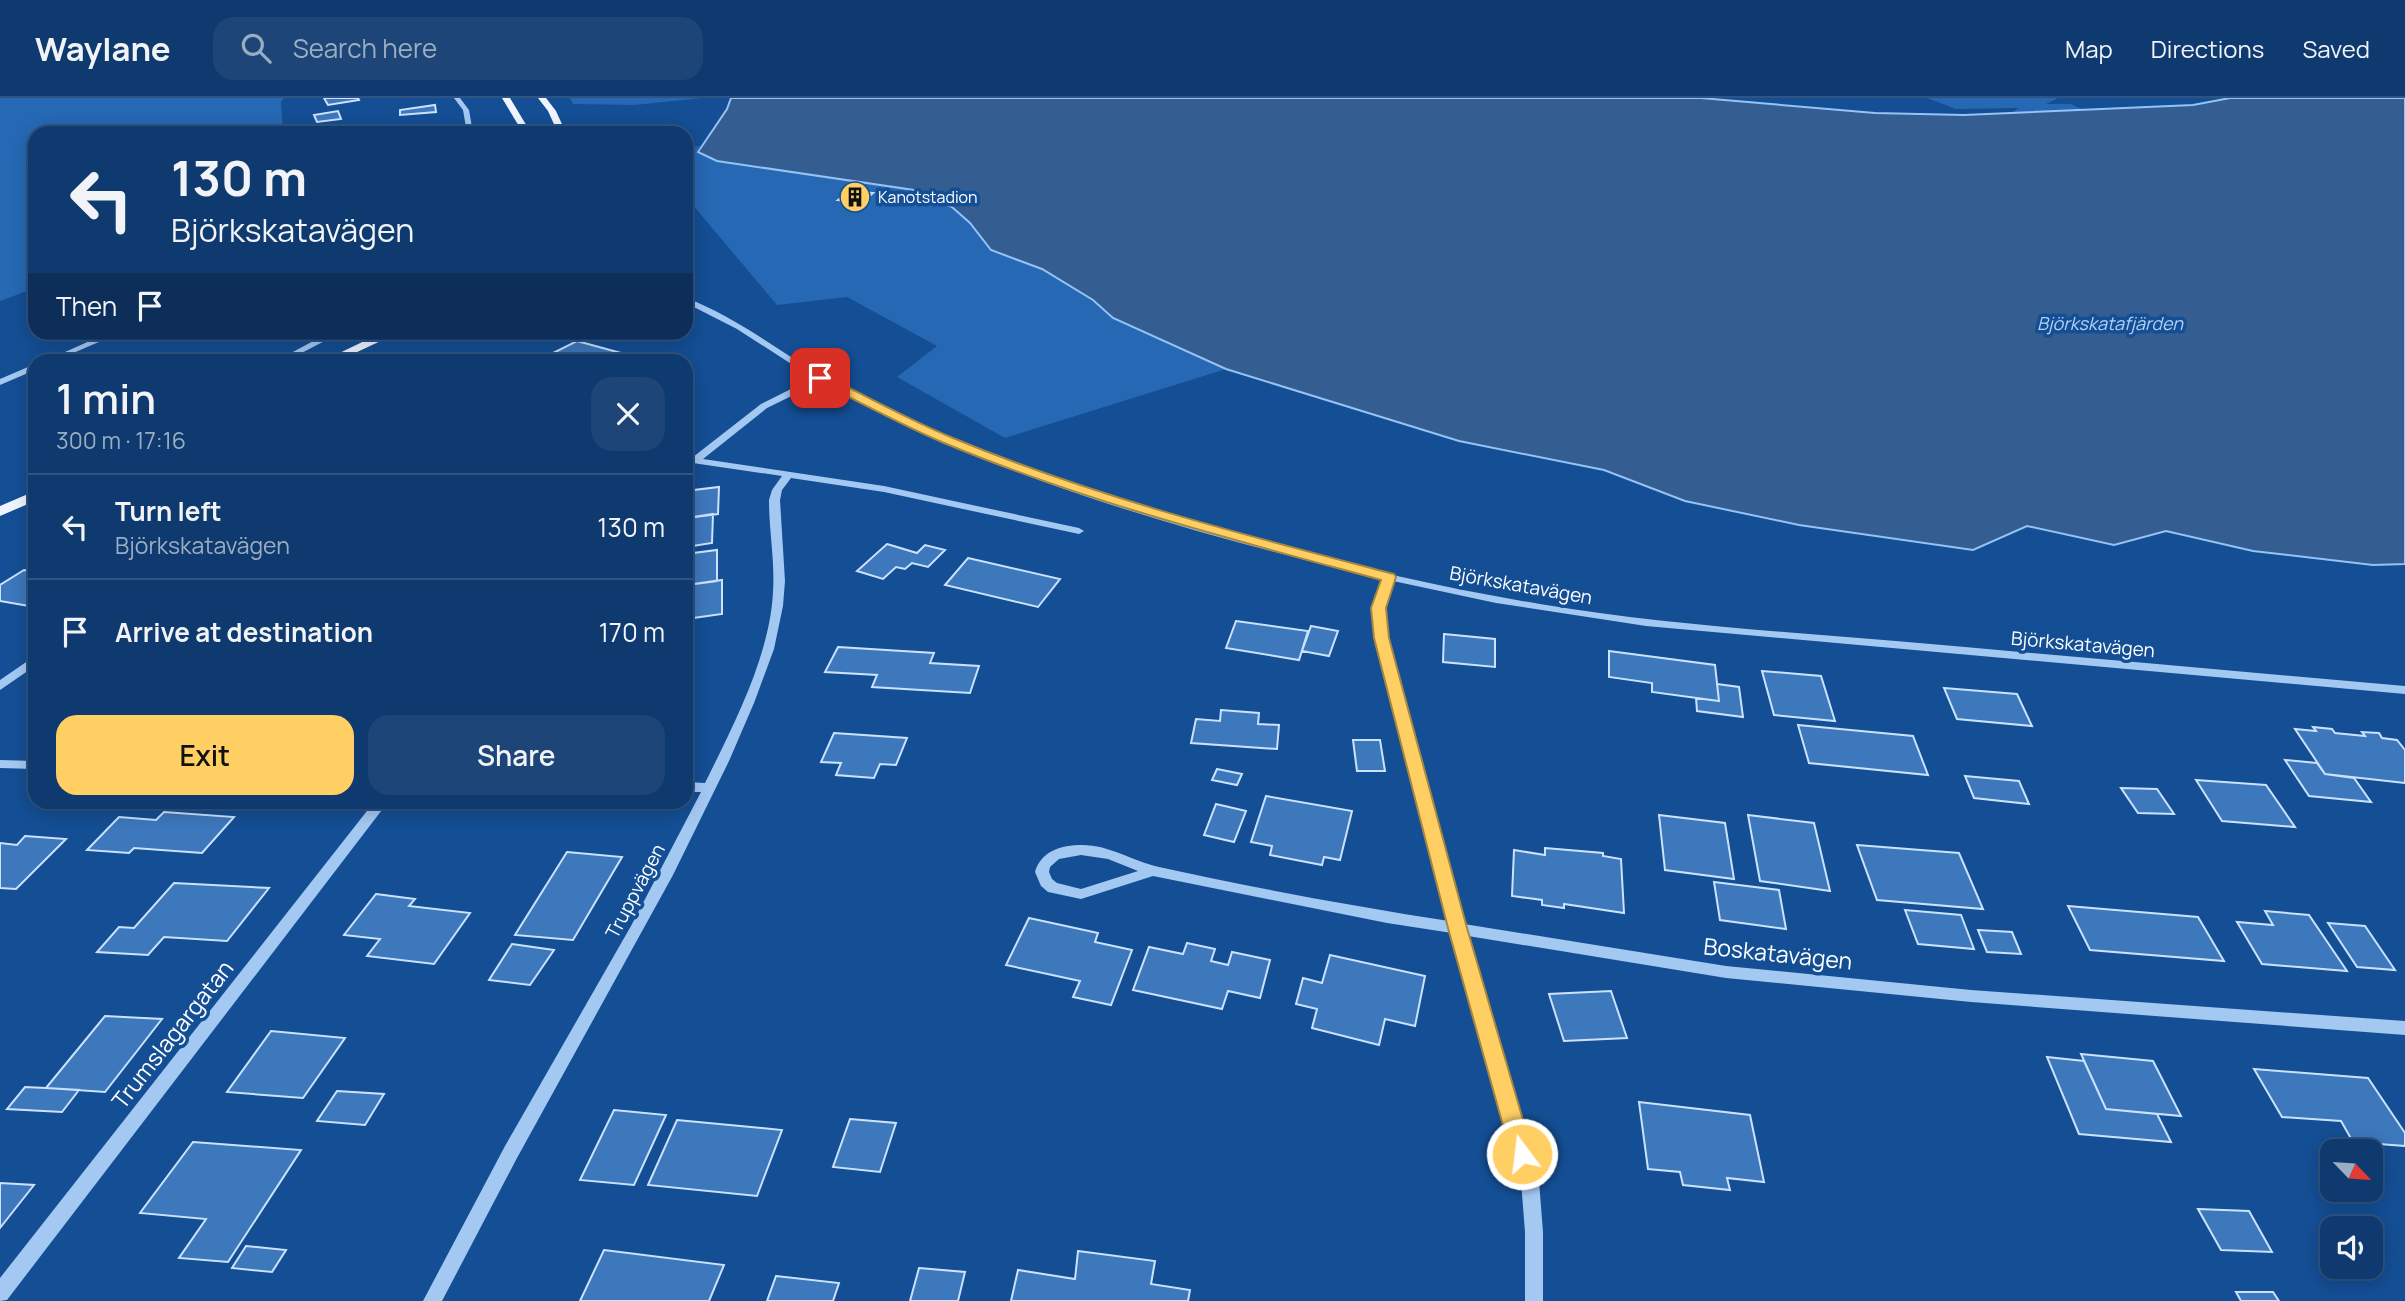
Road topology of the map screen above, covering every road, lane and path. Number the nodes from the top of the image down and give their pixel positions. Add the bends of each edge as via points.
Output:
1 (457, 98) edge
2 (506, 98) edge
3 (542, 98) edge
4 (469, 126) edge
5 (523, 126) edge
6 (559, 126) edge
7 (693, 303) edge
8 (99, 340) edge
9 (322, 340) edge
10 (360, 340) edge
11 (376, 340) edge
12 (65, 354) edge
13 (294, 354) edge
14 (335, 354) edge
15 (344, 354) edge
16 (28, 370) edge
17 (820, 378) junction
18 (0, 382) edge
19 (693, 457) edge
20 (693, 459) edge
21 (788, 475) junction
22 (28, 498) edge
23 (0, 512) edge
24 (1079, 531) dead end
25 (1389, 577) junction
26 (28, 665) edge
27 (0, 686) edge
28 (2405, 690) edge
29 (0, 764) edge
30 (28, 765) edge
31 (693, 787) edge
32 (709, 788) junction
33 (376, 809) edge
34 (1153, 871) junction
35 (1458, 928) junction
36 (2405, 1028) edge
37 (0, 1293) edge
38 (432, 1301) edge
39 (1534, 1301) edge

1 - 4 street via 467,110
2 - 5 main road
3 - 6 main road
7 - 17 street, Björkskatavägen
8 - 12 street
9 - 13 street
10 - 14 main road
11 - 15 main road
16 - 18 street
17 - 19 street via 764,406
17 - 25 street, Björkskatavägen via 947,440 1079,489
20 - 21 street
21 - 24 street via 884,489
21 - 32 street, Truppvägen via 774,499 780,582 773,631 752,693
22 - 23 main road
25 - 28 street, Björkskatavägen via 1498,600 1673,625
25 - 35 street via 1378,608 1381,638
26 - 27 street
29 - 30 street
31 - 32 street
32 - 38 street, Truppvägen via 621,959
33 - 37 street, Trumslagargatan
34 - 34 street, Boskatavägen via 1081,894 1053,888 1042,872 1055,854 1081,850 1119,856
34 - 35 street, Boskatavägen
35 - 36 street, Boskatavägen via 1726,972 1971,996
35 - 39 street via 1530,1181

